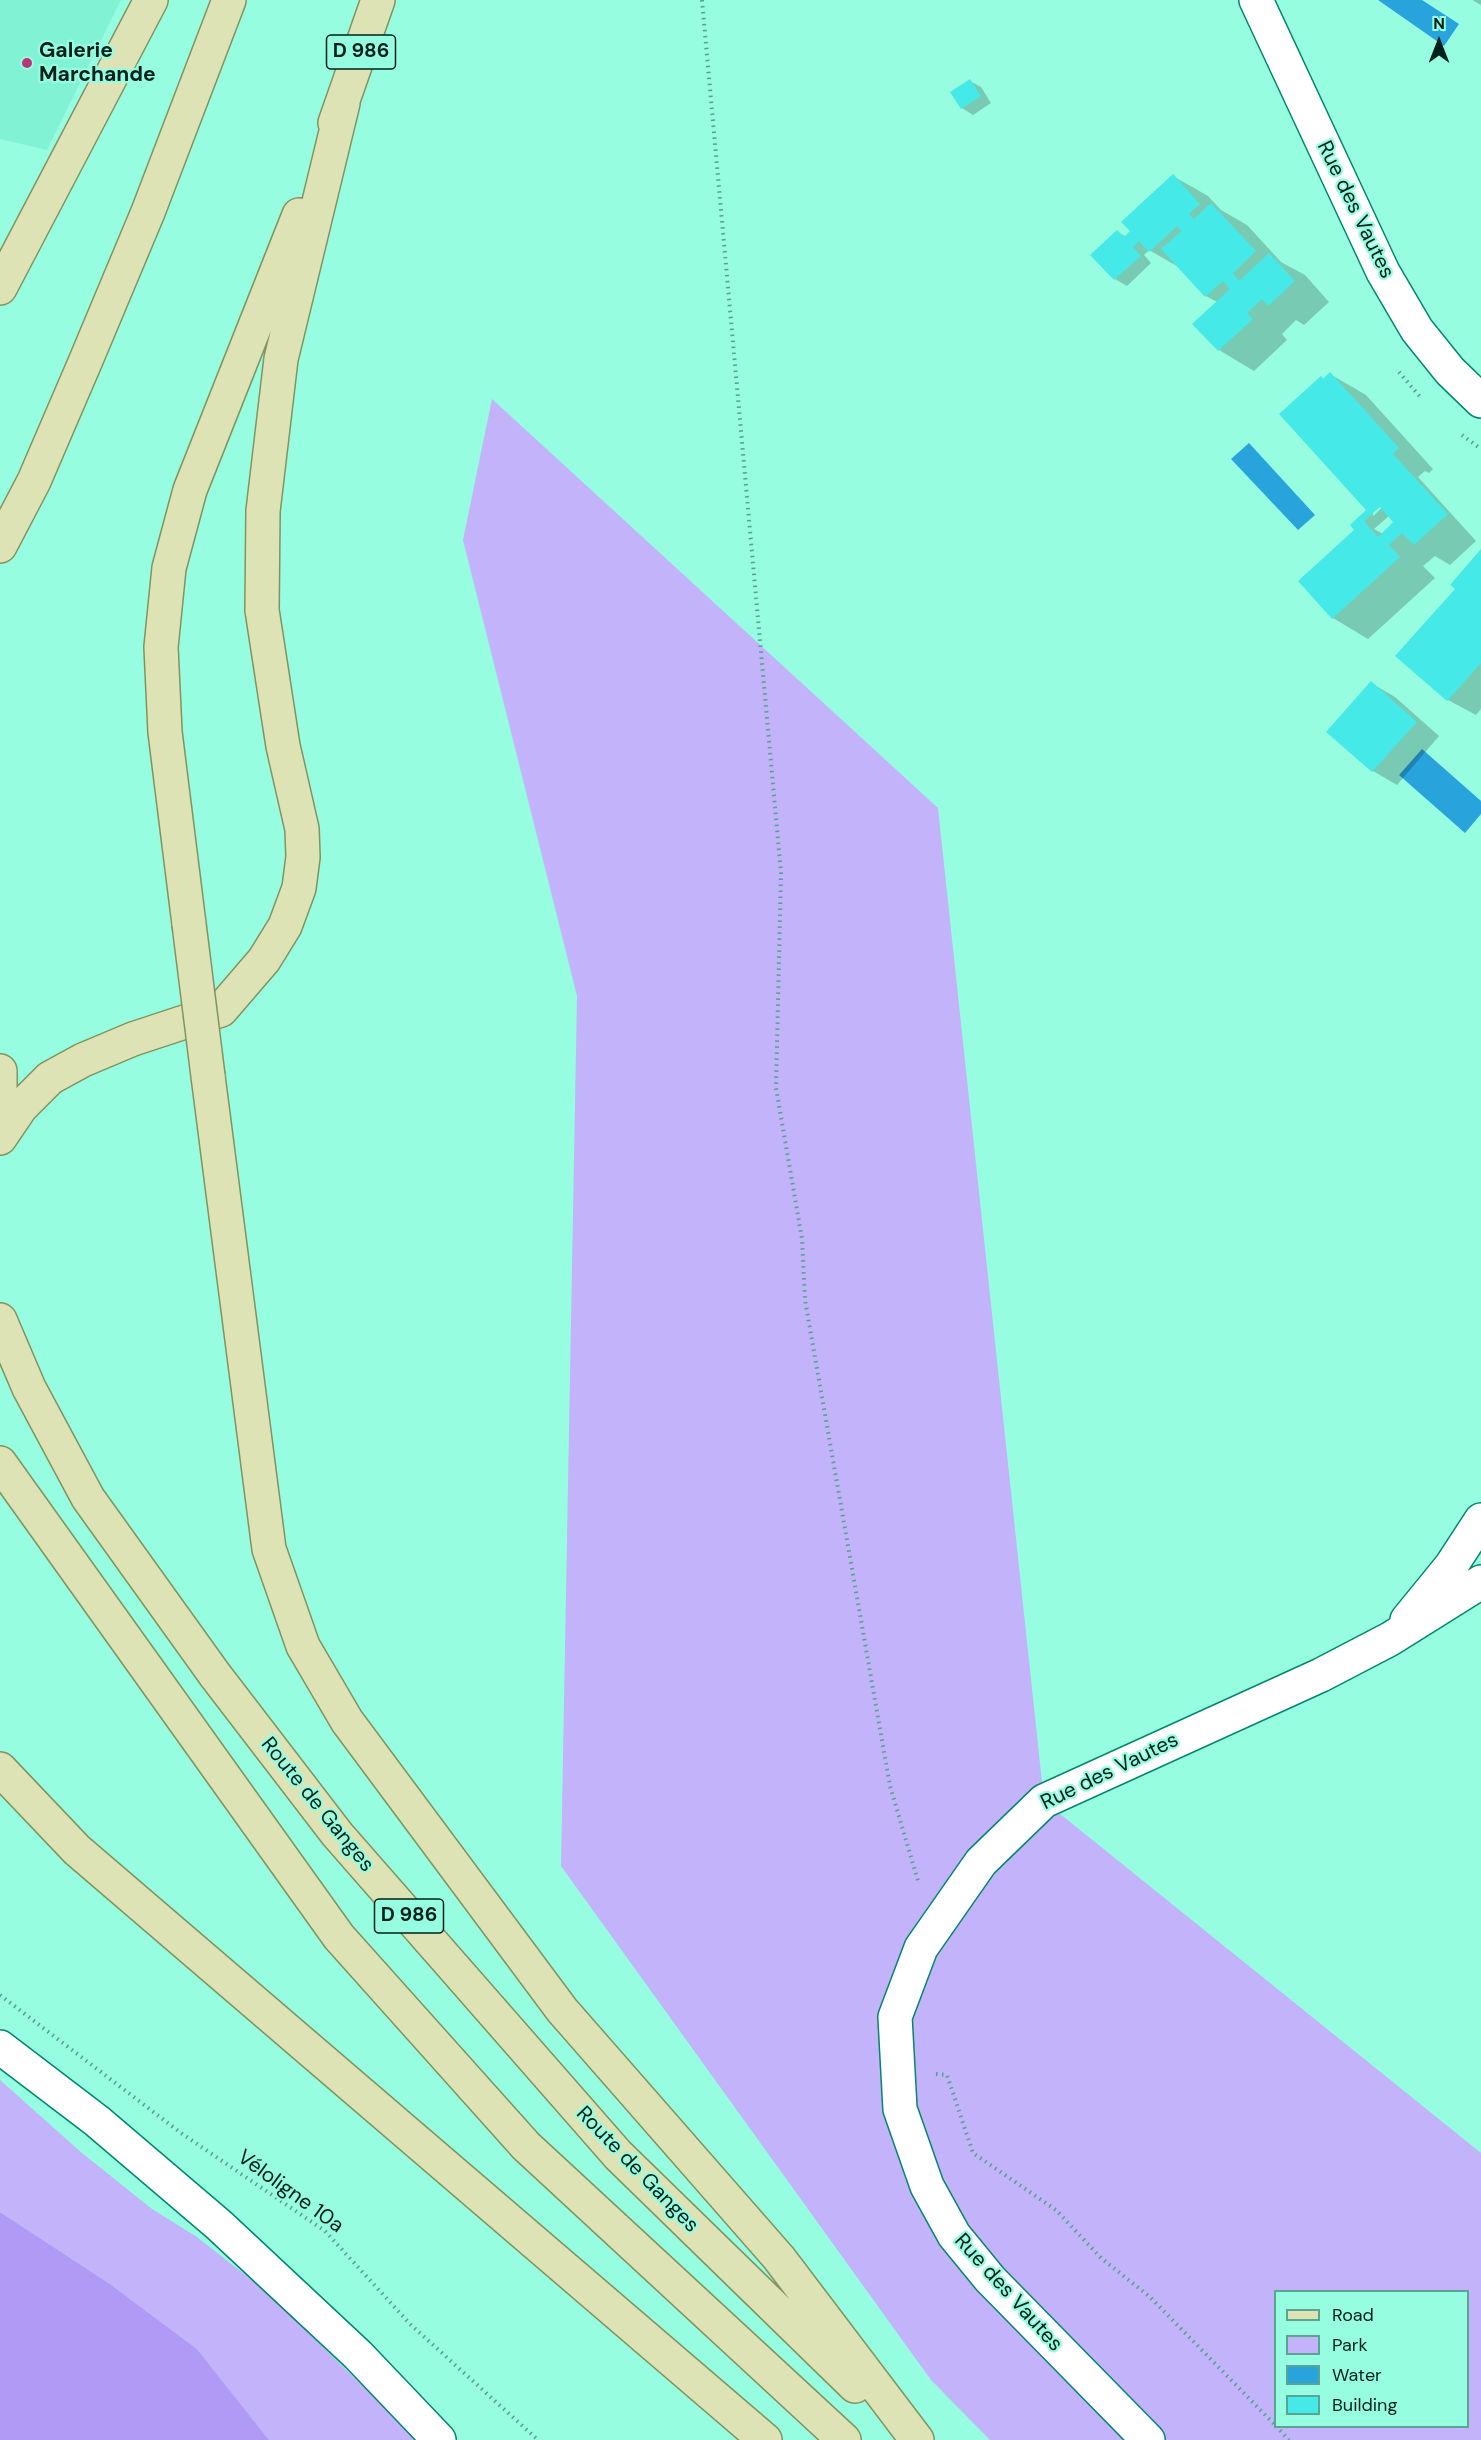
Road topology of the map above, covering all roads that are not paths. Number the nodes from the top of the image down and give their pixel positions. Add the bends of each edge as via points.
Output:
1 (151, 0) edge
2 (229, 0) edge
3 (378, 0) edge
4 (1256, 0) edge
5 (343, 103) junction
6 (0, 288) edge
7 (1481, 402) edge
8 (0, 546) edge
9 (0, 1071) edge
10 (0, 1095) edge
11 (0, 1138) edge
12 (0, 1320) edge
13 (0, 1463) edge
14 (1481, 1520) edge
15 (1481, 1582) edge
16 (1390, 1639) junction
17 (0, 1769) edge
18 (0, 2047) edge
19 (440, 2440) edge
20 (765, 2440) edge
21 (844, 2440) edge
22 (910, 2440) edge
23 (917, 2440) edge
24 (1148, 2440) edge

1 - 6 main road
2 - 8 main road via 86,360 34,481
3 - 5 main road, D 986
4 - 7 street, Rue des Vautes via 1383,272 1417,330
5 - 11 main road via 281,359 263,511 262,610 283,746 302,829 299,888 285,926 221,1010 134,1039 50,1077 21,1107
5 - 23 main road, bridge via 190,490 169,568 162,647 165,732 269,1549 303,1646 347,1721 562,2010 779,2258
9 - 10 main road
12 - 22 main road, Route de Ganges / D 986 via 29,1388 88,1498 215,1675 337,1834 618,2156
13 - 21 main road, D 986 via 339,1937 526,2146
14 - 16 street, Rue des Vautes via 1451,1566
15 - 16 street, Rue des Vautes
16 - 24 street, Rue des Vautes via 1321,1675 1044,1801 981,1862 921,1948 895,2016 900,2109 927,2186 954,2235 990,2279
17 - 20 main road via 77,1850
18 - 19 street via 97,2121 219,2225 358,2355

